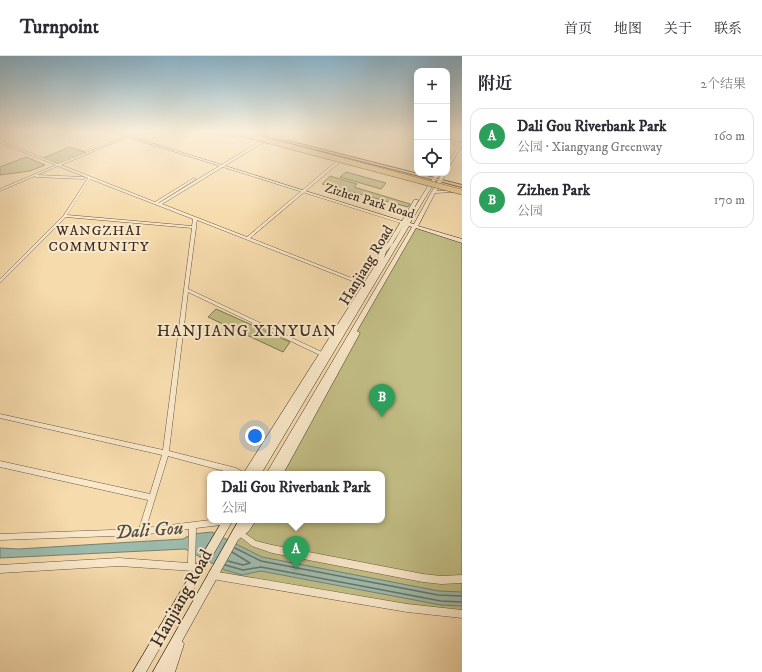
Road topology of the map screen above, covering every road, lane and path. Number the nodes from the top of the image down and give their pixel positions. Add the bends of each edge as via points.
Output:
1 (45, 160) edge
2 (71, 160) edge
3 (205, 160) edge
4 (230, 160) edge
5 (334, 160) edge
6 (346, 160) edge
7 (358, 160) edge
8 (339, 161) junction
9 (58, 165) junction
10 (222, 165) junction
11 (33, 176) junction
12 (89, 178) junction
13 (436, 181) edge
14 (461, 189) edge
15 (0, 190) edge
16 (304, 190) junction
17 (157, 204) junction
18 (64, 216) junction
19 (196, 219) junction
20 (406, 222) junction
21 (416, 225) junction
22 (195, 227) junction
23 (247, 239) junction
24 (462, 240) edge
25 (0, 281) edge
26 (366, 285) junction
27 (380, 285) junction
28 (186, 289) junction
29 (325, 356) junction
30 (0, 416) edge
31 (166, 453) junction
32 (0, 464) edge
33 (236, 471) edge
34 (249, 471) edge
35 (258, 471) edge
36 (272, 471) edge
37 (280, 471) edge
38 (152, 498) junction
39 (223, 523) edge
40 (243, 523) edge
41 (250, 523) edge
42 (193, 529) junction
43 (141, 532) junction
44 (237, 536) junction
45 (0, 537) edge
46 (195, 567) junction
47 (0, 569) edge
48 (212, 575) junction
49 (462, 579) edge
50 (462, 614) edge
51 (183, 628) junction
52 (139, 672) edge
53 (159, 672) edge
54 (169, 672) edge

1 - 9 street
2 - 9 street
3 - 10 street, Zizhen Park Road
4 - 10 street
5 - 8 main road
6 - 14 highway, bridge
7 - 13 main road
8 - 13 main road via 419,182
8 - 16 street
9 - 11 street
9 - 12 street
10 - 16 street, Zizhen Park Road
10 - 17 street
11 - 12 street
11 - 15 street
12 - 17 street
12 - 18 street
13 - 14 main road
13 - 14 main road via 454,191
13 - 20 street
13 - 21 street, Hanjiang Road
16 - 20 street, Zizhen Park Road
16 - 23 street
17 - 19 street
18 - 22 street
18 - 25 street
19 - 22 street
19 - 23 street
20 - 21 street, Zizhen Park Road
20 - 26 street via 383,252
20 - 29 street, Hanjiang Road
21 - 24 street, Zizhen Park Road
21 - 27 street, Hanjiang Road
22 - 28 street
23 - 26 street
26 - 29 street
27 - 36 street, Hanjiang Road
27 - 37 street via 383,288
28 - 29 street
28 - 31 street
29 - 34 street
29 - 35 street, Hanjiang Road
30 - 31 street
31 - 33 street
31 - 38 street
32 - 38 street
38 - 43 street
39 - 42 street
39 - 46 street, Hanjiang Road
40 - 44 street, Hanjiang Road
41 - 44 street
42 - 43 street
42 - 46 street via 191,555
43 - 45 street
44 - 48 street, Hanjiang Road
44 - 49 street via 272,549 423,578
46 - 47 street via 119,562
46 - 52 street, Hanjiang Road
48 - 50 street via 407,608
48 - 51 street, Hanjiang Road
51 - 53 street, Hanjiang Road
51 - 54 street

